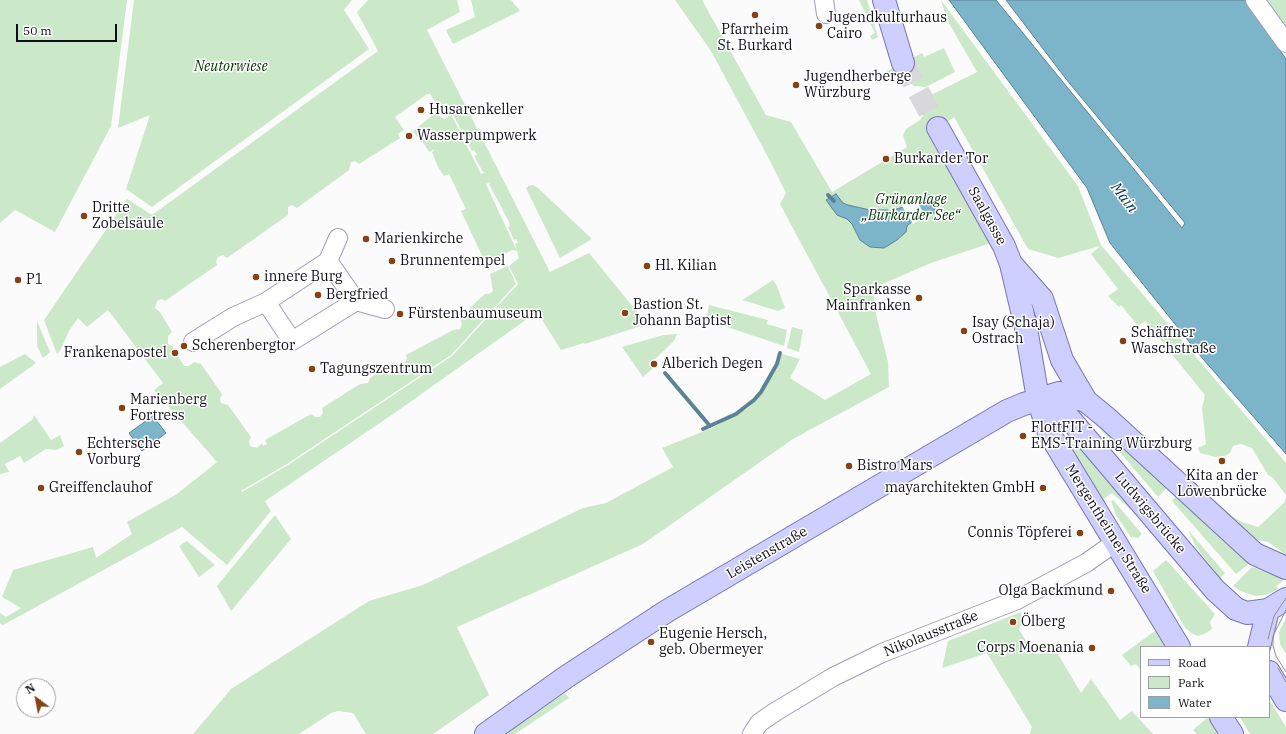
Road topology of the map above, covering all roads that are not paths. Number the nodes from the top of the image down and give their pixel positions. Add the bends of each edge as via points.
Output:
1 (884, 0) edge
2 (1255, 0) edge
3 (1286, 43) edge
4 (903, 63) tunnel mouth
5 (938, 128) tunnel mouth
6 (338, 238) dead end
7 (328, 261) junction
8 (1011, 264) junction
9 (1027, 282) junction
10 (356, 301) junction
11 (266, 302) junction
12 (385, 309) dead end
13 (194, 342) dead end
14 (1038, 399) junction
15 (1086, 401) junction
16 (1062, 403) junction
17 (1116, 542) junction
18 (1286, 568) edge
19 (1277, 605) edge
20 (1178, 646) edge
21 (1259, 646) edge
22 (1270, 674) edge
23 (1286, 700) edge
24 (1222, 718) edge
25 (486, 734) edge
26 (752, 734) edge
27 (1232, 734) edge

1 - 4 main road
2 - 3 street
5 - 8 main road, Saalgasse via 1004,246
6 - 7 street
7 - 10 street
7 - 11 street
8 - 9 main road
8 - 14 main road, Mergentheimer Straße via 1025,321
9 - 15 main road via 1042,299 1062,360
9 - 16 main road
10 - 11 street via 292,341
10 - 12 street
11 - 13 street via 233,317
14 - 16 main road, Ludwigsbrücke
14 - 17 main road, Mergentheimer Straße via 1049,433
14 - 25 main road, Leistenstraße via 1007,412 667,611 572,673
15 - 16 main road
15 - 18 main road via 1255,554
16 - 19 main road, Ludwigsbrücke via 1224,600 1247,613
17 - 20 main road, Mergentheimer Straße
17 - 26 street, Nikolausstraße via 1086,563 1017,600 882,653 833,677 775,712 759,724
19 - 21 main road, Ludwigsbrücke
22 - 23 main road
24 - 27 main road

